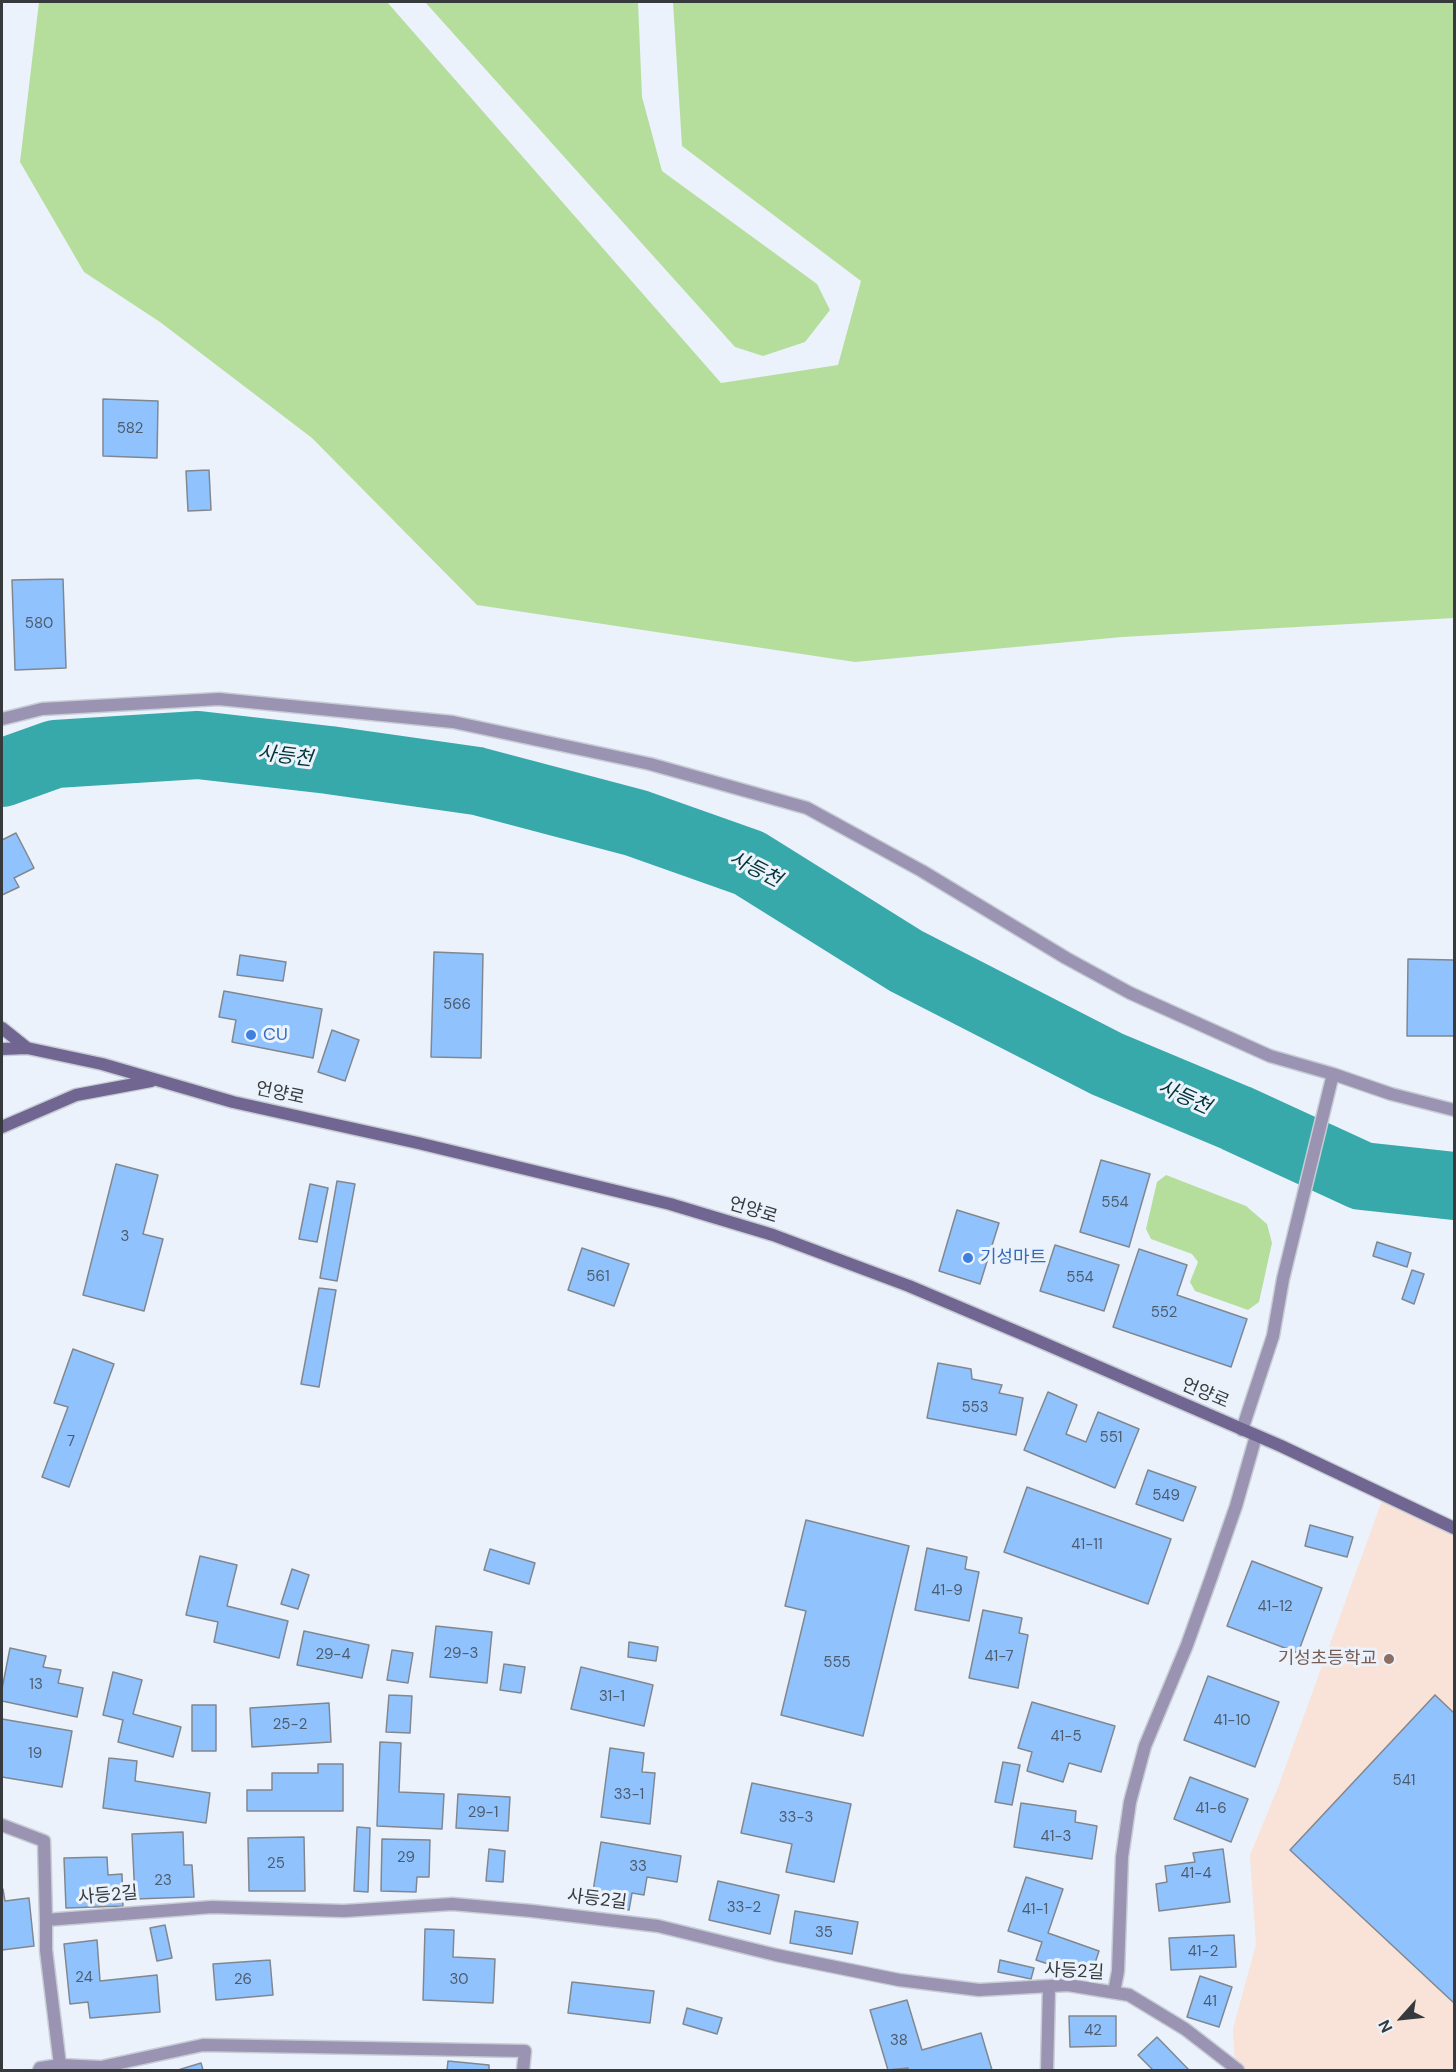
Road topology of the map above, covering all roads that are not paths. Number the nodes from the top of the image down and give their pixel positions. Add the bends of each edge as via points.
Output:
1 (2, 719) edge
2 (2, 1028) edge
3 (27, 1048) junction
4 (2, 1049) edge
5 (1333, 1074) junction
6 (156, 1080) junction
7 (1455, 1110) edge
8 (2, 1127) edge
9 (1242, 1430) junction
10 (1256, 1436) junction
11 (1455, 1528) edge
12 (2, 1825) edge
13 (46, 1920) junction
14 (1049, 1987) junction
15 (1114, 1992) junction
16 (63, 2068) edge
17 (39, 2070) edge
18 (523, 2070) edge
19 (1047, 2070) edge
20 (1238, 2070) edge

1 - 5 street via 42,709 219,699 453,722 650,764 807,808 1130,993 1270,1056
2 - 3 street
3 - 4 street, 언양로
3 - 6 street, 언양로
5 - 7 street via 1390,1094
5 - 9 street via 1282,1278 1273,1336
6 - 8 street via 76,1095
6 - 9 street, 언양로 via 233,1102 670,1204 773,1235 909,1286
9 - 10 street, 언양로
10 - 11 street, 언양로
10 - 15 street via 1211,1578 1145,1746 1130,1802 1122,1857
12 - 13 street via 44,1841
13 - 14 street, 사등2길 via 212,1907 344,1911 452,1904 657,1926 776,1955 911,1981 979,1990
13 - 16 street via 46,1950
14 - 15 street, 사등2길 via 1068,1985
14 - 19 street
15 - 20 street, 사등2길 via 1129,1995 1185,2029
16 - 17 street
16 - 18 street via 101,2067 203,2045 525,2051

